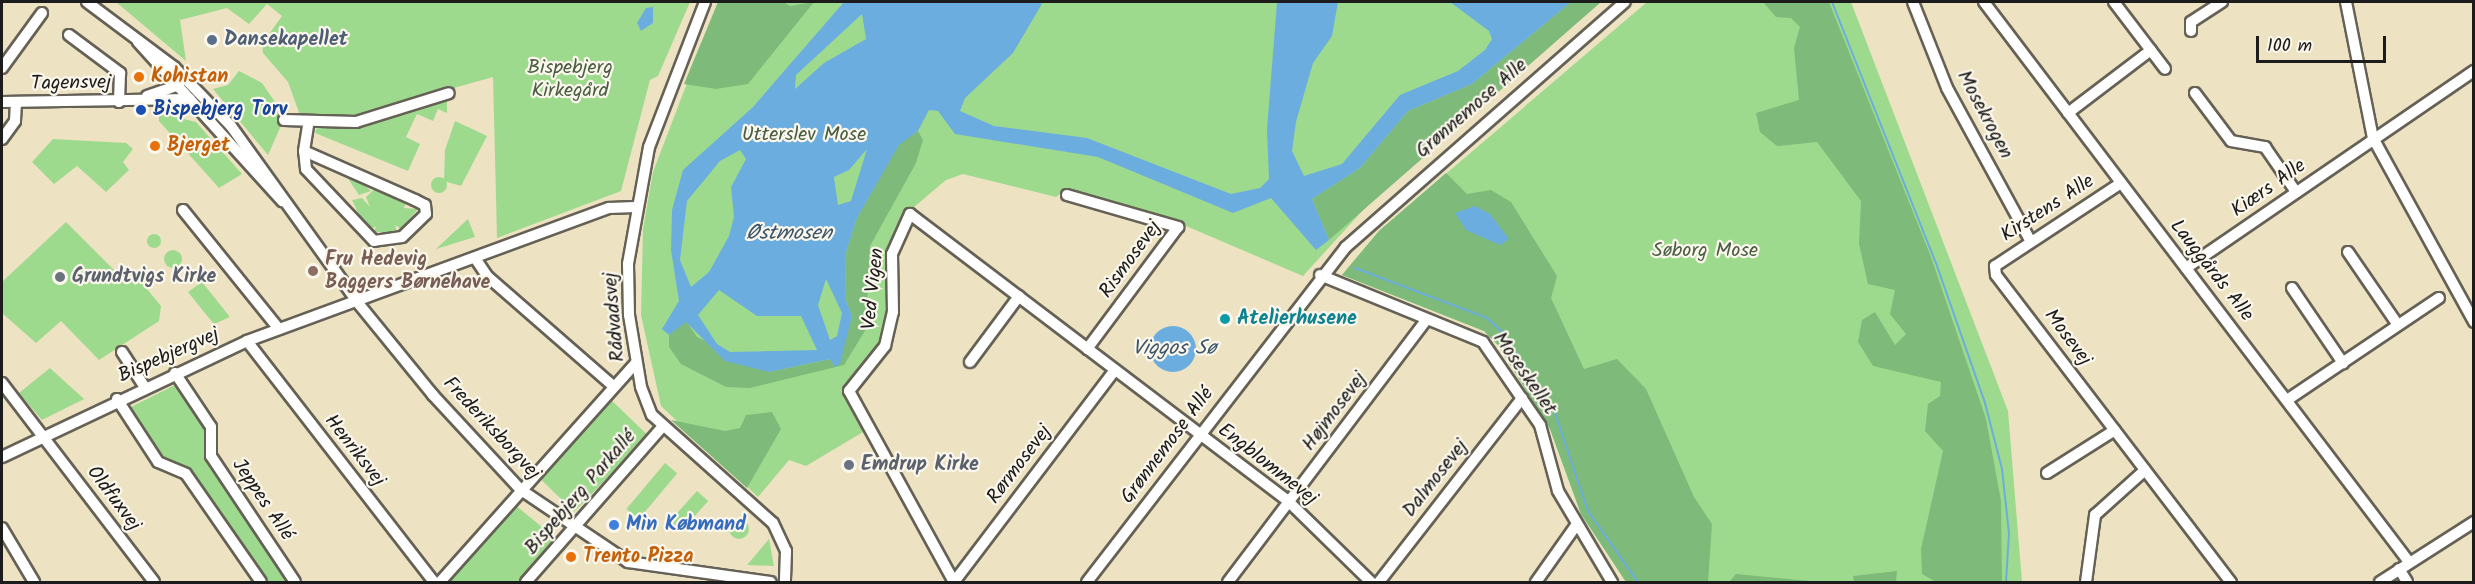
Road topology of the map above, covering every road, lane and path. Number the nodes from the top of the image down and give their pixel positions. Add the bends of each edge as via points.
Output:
1 (87, 2) edge
2 (705, 2) edge
3 (1624, 2) edge
4 (1913, 2) edge
5 (1984, 2) edge
6 (2114, 2) edge
7 (2222, 2) edge
8 (2346, 2) edge
9 (42, 13) dead end
10 (2191, 31) dead end
11 (69, 35) dead end
12 (134, 37) junction
13 (2151, 50) junction
14 (2, 69) edge
15 (2165, 69) dead end
16 (2474, 71) edge
17 (174, 84) junction
18 (449, 93) dead end
19 (2195, 93) dead end
20 (142, 98) junction
21 (190, 99) junction
22 (2, 102) edge
23 (119, 102) junction
24 (16, 103) junction
25 (2068, 113) junction
26 (221, 114) junction
27 (284, 120) dead end
28 (309, 121) junction
29 (2373, 138) junction
30 (2, 139) edge
31 (304, 151) junction
32 (2121, 183) junction
33 (2296, 192) junction
34 (1067, 195) dead end
35 (288, 207) junction
36 (635, 207) junction
37 (183, 210) dead end
38 (910, 214) joint
39 (2031, 242) junction
40 (1346, 247) joint
41 (2348, 252) dead end
42 (475, 258) junction
43 (1995, 266) joint
44 (2186, 268) junction
45 (1320, 275) junction
46 (2292, 288) dead end
47 (1019, 296) junction
48 (2439, 298) dead end
49 (358, 303) junction
50 (1426, 320) junction
51 (2474, 322) edge
52 (2398, 325) junction
53 (279, 329) junction
54 (247, 341) junction
55 (1087, 349) junction
56 (122, 352) dead end
57 (970, 362) dead end
58 (636, 363) junction
59 (2343, 363) junction
60 (1115, 370) junction
61 (175, 373) junction
62 (2, 383) edge
63 (612, 384) junction
64 (144, 386) junction
65 (1522, 398) junction
66 (117, 399) junction
67 (2287, 400) junction
68 (662, 427) junction
69 (2115, 429) junction
70 (1199, 434) junction
71 (44, 437) junction
72 (2, 457) edge
73 (2145, 470) junction
74 (2047, 473) dead end
75 (521, 490) junction
76 (1289, 502) junction
77 (2474, 522) edge
78 (1575, 527) junction
79 (2, 528) edge
80 (574, 529) junction
81 (2409, 562) junction
82 (2399, 569) junction
83 (672, 577) edge
84 (34, 582) edge
85 (154, 582) edge
86 (261, 582) edge
87 (295, 582) edge
88 (434, 582) edge
89 (440, 582) edge
90 (526, 582) edge
91 (771, 582) edge
92 (785, 582) edge
93 (954, 582) edge
94 (1087, 582) edge
95 (1228, 582) edge
96 (1371, 582) edge
97 (1379, 582) edge
98 (1536, 582) edge
99 (1612, 582) edge
100 (2086, 582) edge
101 (2231, 582) edge
102 (2380, 582) edge
103 (2407, 582) edge

1 - 12 street, Frederiksborgvej
2 - 36 street, Rådvadsvej via 649,147
3 - 40 street, Grønnemose Alle
4 - 39 street, Mosekrogen via 1947,87
5 - 25 street, Lauggårds Alle
6 - 13 street
7 - 10 street via 2191,22
8 - 29 street
9 - 14 street
11 - 23 street via 120,73
12 - 17 street, Frederiksborgvej
12 - 26 street, Frederiksborgvej via 186,77
13 - 15 street
13 - 25 street
16 - 29 street, Kiærs Alle
17 - 20 street, Tagensvej
17 - 21 street, Frederiksborgvej
17 - 26 street via 196,93
18 - 28 street via 356,122
19 - 33 street via 2231,141 2262,144
20 - 21 street, Tagensvej
20 - 23 street, Tagensvej
21 - 35 street, Frederiksborgvej
22 - 24 street, Tagensvej
23 - 24 street, Tagensvej
24 - 30 street via 15,121
25 - 32 street, Lauggårds Alle
26 - 35 street, Frederiksborgvej
27 - 28 street
28 - 31 street
29 - 33 street, Kiærs Alle
29 - 51 street
31 - 31 street via 306,169 374,241 402,237 426,214 425,205
32 - 39 street, Kirstens Alle
32 - 44 street, Lauggårds Alle
33 - 44 street, Kiærs Alle
34 - 55 street, Rismosevej via 1178,227
35 - 49 street, Frederiksborgvej
36 - 42 street, Bispebjergvej via 609,208
36 - 58 street, Rådvadsvej via 628,264
37 - 53 street
38 - 47 street, Engblommevej
38 - 93 street, Ved Vigen via 892,254 893,312 885,346 849,391
39 - 43 street, Kirstens Alle
40 - 45 street, Grønnemose Allé
41 - 52 street
42 - 49 street, Bispebjergvej
42 - 63 street via 487,276
43 - 69 street, Mosevej
44 - 67 street, Lauggårds Alle
45 - 50 street, Moseskellet
45 - 70 street, Grønnemose Allé
46 - 59 street
47 - 55 street, Engblommevej
47 - 57 street
48 - 52 street
49 - 53 street, Bispebjergvej
49 - 75 street, Frederiksborgvej via 433,395
50 - 65 street, Moseskellet via 1483,342
50 - 76 street, Højmosevej
52 - 59 street
53 - 54 street, Bispebjergvej
54 - 61 street, Bispebjergvej
54 - 88 street, Henriksvej
55 - 60 street, Engblommevej
56 - 64 street
58 - 63 street
58 - 68 street, Rådvadsvej via 646,402
59 - 67 street
60 - 70 street, Engblommevej
60 - 93 street, Rørmosevej
61 - 64 street, Bispebjergvej
61 - 87 street, Jeppes Allé via 211,427 211,456
62 - 71 street, Oldfuxvej
63 - 75 street
64 - 66 street, Bispebjergvej
65 - 78 street, Moseskellet via 1540,425 1558,491
65 - 97 street, Dalmosevej
66 - 71 street, Bispebjergvej
66 - 86 street via 158,462 186,474
67 - 81 street, Lauggårds Alle
68 - 80 street, Bispebjerg Parkallé
68 - 92 street, Rådvadsvej via 772,523 786,551
69 - 73 street, Mosevej
69 - 74 street
70 - 76 street, Engblommevej
70 - 94 street, Grønnemose Allé
71 - 72 street, Bispebjergvej
71 - 85 street, Oldfuxvej
73 - 100 street via 2095,515
73 - 101 street, Mosevej
75 - 80 street, Frederiksborgvej
75 - 89 street
76 - 95 street, Højmosevej
76 - 96 street, Engblommevej
77 - 81 street
78 - 98 street
78 - 99 street, Moseskellet
79 - 84 street
80 - 83 street, Frederiksborgvej via 614,556
80 - 90 street, Bispebjerg Parkallé
81 - 82 street
82 - 102 street
82 - 103 street
83 - 91 street, Frederiksborgvej

